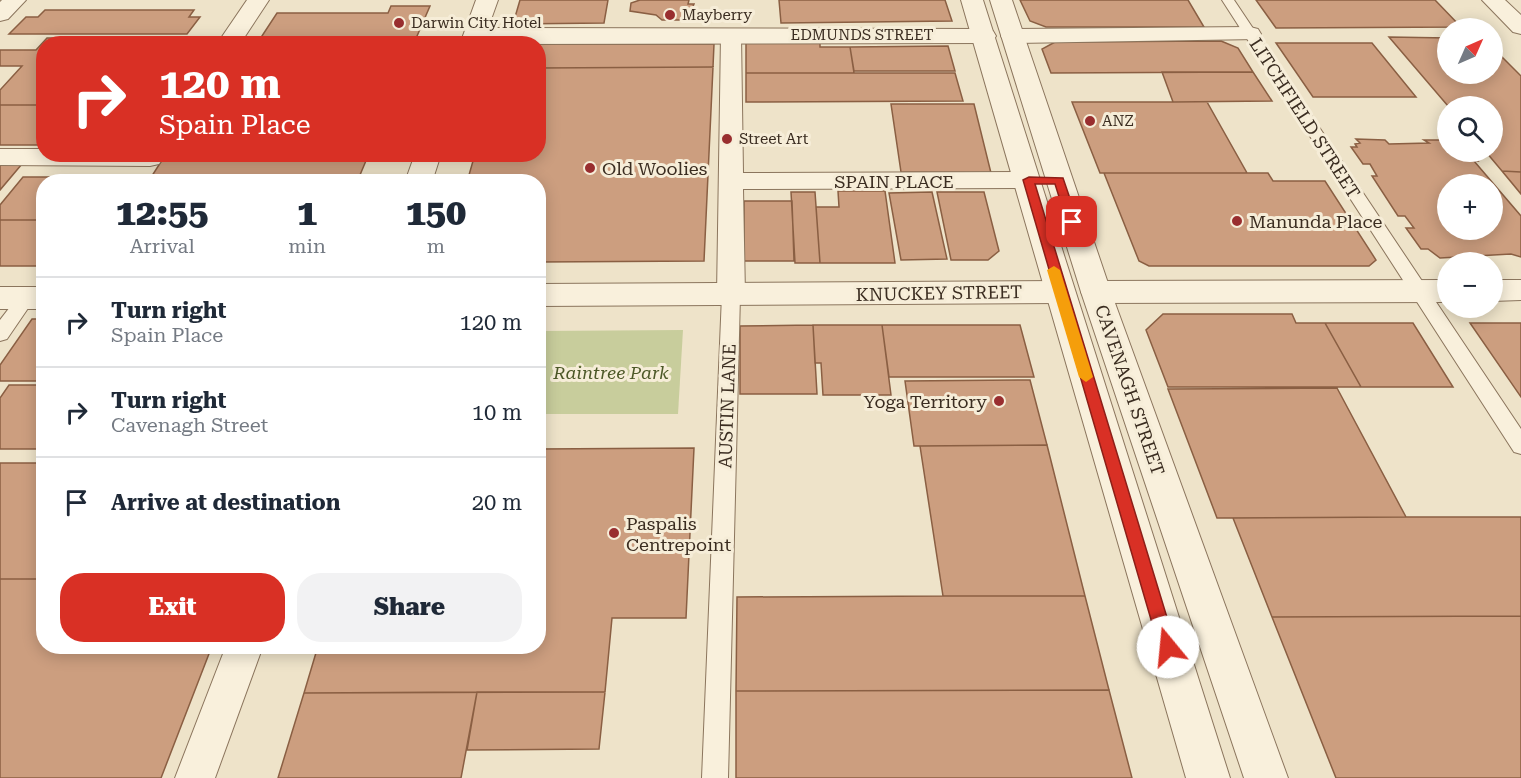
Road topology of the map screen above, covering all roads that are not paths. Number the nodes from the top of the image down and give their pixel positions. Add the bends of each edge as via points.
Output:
1 (15, 0) edge
2 (258, 0) edge
3 (487, 0) edge
4 (972, 0) edge
5 (1001, 0) edge
6 (1228, 0) edge
7 (1492, 0) edge
8 (0, 14) edge
9 (1521, 27) edge
10 (1250, 34) junction
11 (731, 35) junction
12 (233, 36) edge
13 (473, 36) edge
14 (999, 36) junction
15 (546, 38) edge
16 (0, 157) edge
17 (36, 157) edge
18 (1044, 180) junction
19 (729, 182) junction
20 (1521, 290) edge
21 (1433, 291) edge
22 (1503, 291) edge
23 (1060, 292) junction
24 (1095, 292) junction
25 (546, 295) edge
26 (731, 295) junction
27 (23, 298) edge
28 (0, 334) edge
29 (1521, 446) edge
30 (242, 654) edge
31 (195, 778) edge
32 (715, 778) edge
33 (1208, 778) edge
34 (1266, 778) edge

1 - 8 street
2 - 12 street
3 - 13 street
4 - 14 street, CAVENAGH STREET
5 - 14 street, CAVENAGH STREET
6 - 10 lane, LITCHFIELD STREET
7 - 9 street
10 - 14 street, EDMUNDS STREET
10 - 21 lane, LITCHFIELD STREET
11 - 14 street, EDMUNDS STREET
11 - 15 street, EDMUNDS STREET
11 - 19 street, AUSTIN LANE
14 - 18 street, CAVENAGH STREET
16 - 17 street
18 - 19 street, SPAIN PLACE
18 - 23 street, CAVENAGH STREET
18 - 24 street, CAVENAGH STREET
19 - 26 street, AUSTIN LANE
20 - 22 street
21 - 24 street, KNUCKEY STREET
21 - 29 lane, LITCHFIELD STREET
23 - 24 street, KNUCKEY STREET
23 - 26 street, KNUCKEY STREET
23 - 33 street, CAVENAGH STREET
24 - 34 street, CAVENAGH STREET
25 - 26 street, KNUCKEY STREET
26 - 32 lane, AUSTIN LANE
27 - 28 lane
30 - 31 street

